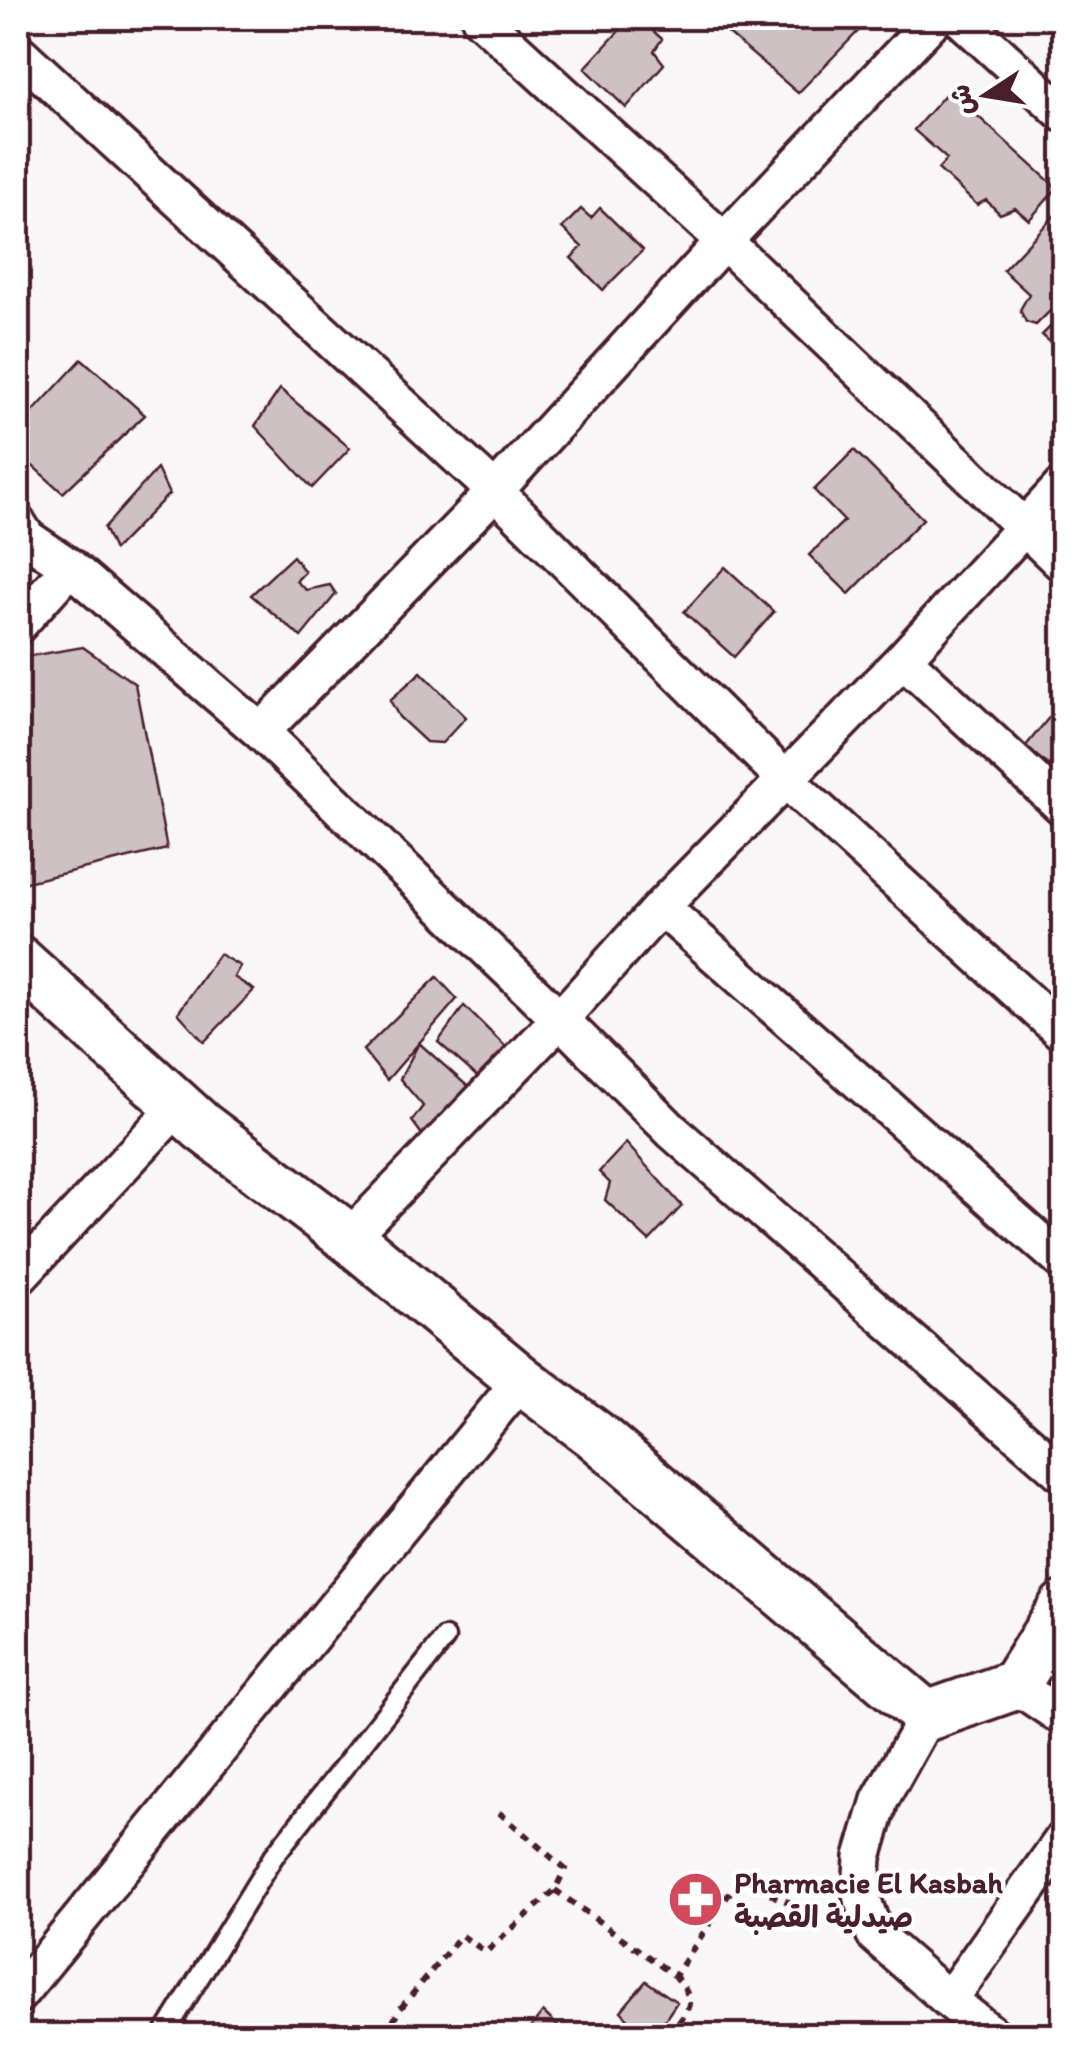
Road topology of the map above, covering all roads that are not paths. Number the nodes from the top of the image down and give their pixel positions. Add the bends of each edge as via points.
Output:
1 (480, 18) edge
2 (935, 18) edge
3 (960, 18) edge
4 (18, 52) edge
5 (1064, 114) edge
6 (724, 241) junction
7 (1064, 484) edge
8 (494, 491) junction
9 (18, 524) edge
10 (1023, 526) junction
11 (1064, 565) edge
12 (70, 568) junction
13 (18, 625) edge
14 (903, 659) junction
15 (261, 732) junction
16 (786, 780) junction
17 (1064, 808) edge
18 (661, 907) junction
19 (18, 960) edge
20 (560, 1019) junction
21 (1064, 1034) edge
22 (179, 1105) junction
23 (348, 1238) junction
24 (1064, 1263) edge
25 (18, 1276) edge
26 (521, 1380) junction
27 (1064, 1475) edge
28 (1064, 1606) edge
29 (445, 1638) dead end
30 (1015, 1685) junction
31 (927, 1716) junction
32 (1064, 1718) edge
33 (1064, 1838) edge
34 (18, 1996) edge
35 (949, 2000) junction
36 (163, 2036) edge
37 (994, 2036) edge

1 - 6 street
2 - 6 street
3 - 5 street
4 - 8 street
6 - 8 street
6 - 10 street
7 - 10 street
8 - 15 street
8 - 16 street
9 - 12 street
10 - 11 street
10 - 14 street
12 - 13 street
12 - 15 street
14 - 16 street
14 - 17 street
15 - 20 street
16 - 18 street
16 - 21 street
18 - 20 street
18 - 24 street
19 - 22 main road
20 - 23 street
20 - 27 street via 672,1130
22 - 23 main road
22 - 25 street
23 - 26 main road
26 - 31 main road
26 - 34 street
28 - 30 main road
29 - 36 lane via 272,1857
30 - 31 main road
30 - 32 street
31 - 35 street via 880,1800 863,1857 861,1895 875,1936
33 - 35 street
35 - 37 street

